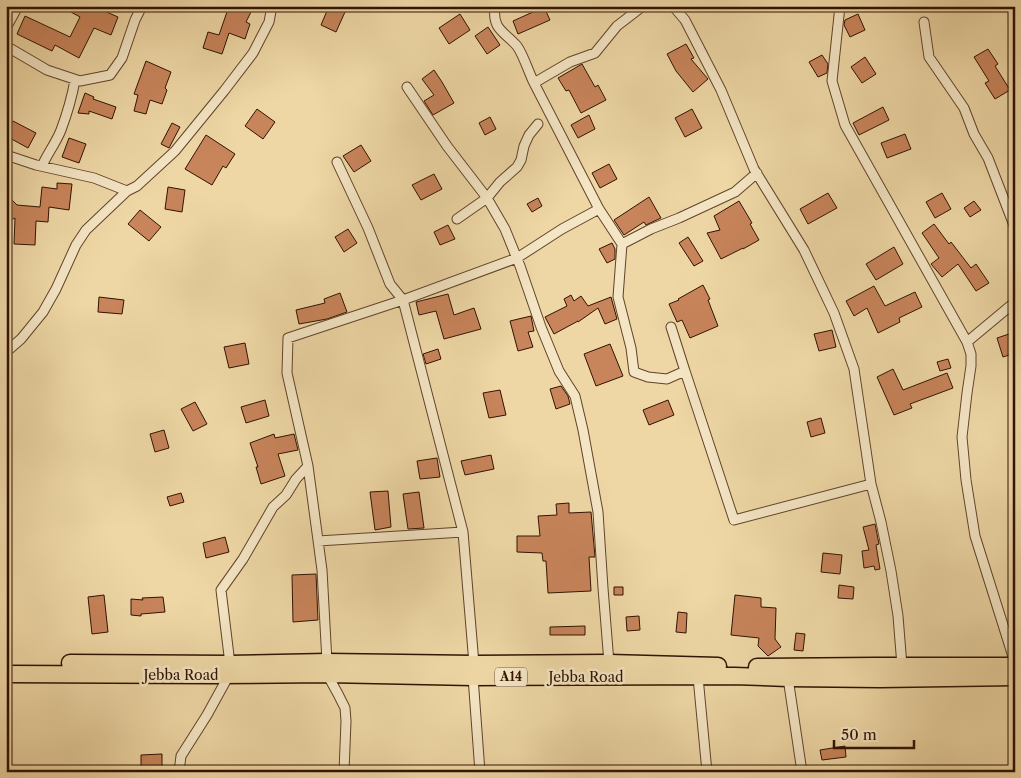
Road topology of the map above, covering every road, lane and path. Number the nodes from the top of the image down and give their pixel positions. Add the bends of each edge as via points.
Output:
1 (18, 6) edge
2 (142, 6) edge
3 (272, 6) edge
4 (494, 6) edge
5 (643, 6) edge
6 (673, 6) edge
7 (840, 6) edge
8 (924, 22) dead end
9 (6, 28) edge
10 (6, 46) edge
11 (75, 80) junction
12 (534, 83) junction
13 (407, 87) dead end
14 (538, 124) dead end
15 (6, 155) edge
16 (337, 162) dead end
17 (42, 166) junction
18 (757, 173) junction
19 (128, 191) junction
20 (487, 198) junction
21 (599, 209) junction
22 (457, 219) dead end
23 (1015, 228) edge
24 (622, 244) junction
25 (517, 258) junction
26 (403, 300) junction
27 (1015, 302) edge
28 (670, 327) dead end
29 (967, 342) junction
30 (6, 352) edge
31 (685, 371) junction
32 (308, 466) junction
33 (871, 484) junction
34 (463, 532) junction
35 (318, 541) junction
36 (6, 663) edge
37 (609, 663) junction
38 (1015, 665) edge
39 (902, 666) junction
40 (327, 668) junction
41 (229, 669) junction
42 (474, 670) junction
43 (6, 674) edge
44 (698, 677) junction
45 (1015, 677) edge
46 (788, 678) junction
47 (179, 772) edge
48 (344, 772) edge
49 (480, 772) edge
50 (707, 772) edge
51 (802, 772) edge

1 - 9 street
2 - 11 street via 122,58 110,75 80,82
3 - 19 street via 269,22 253,53 224,91 175,151
4 - 12 street via 497,27 517,47
5 - 12 street via 617,26 594,53 570,62
6 - 18 street via 686,20
7 - 29 street via 832,81 845,125
8 - 23 street via 929,57 964,108 988,158
10 - 11 street via 47,70
11 - 17 street via 60,132
12 - 21 street
13 - 20 street via 446,146
14 - 20 street via 524,146 517,167
15 - 17 street
16 - 26 street via 390,284
17 - 19 street via 94,178
18 - 24 street via 735,192
18 - 33 street via 804,250 834,313 854,369
19 - 30 street via 86,230 42,312 21,340
20 - 22 street
20 - 25 street
21 - 24 street
21 - 25 street
24 - 31 street via 618,297 634,372 667,379
25 - 26 street
25 - 37 street via 559,371 575,396 583,430 598,512
26 - 32 street via 288,338 288,373
26 - 34 street
27 - 29 street
28 - 31 street
29 - 38 street via 972,366 962,437 966,480 975,536
31 - 33 street via 734,520
32 - 35 street
32 - 41 street via 273,507 221,590
33 - 39 street via 891,571
34 - 35 street
34 - 42 street
35 - 40 street
36 - 41 highway, Jebba Road / A14
37 - 39 highway, Jebba Road / A14 via 748,667
37 - 42 highway, Jebba Road / A14
38 - 39 highway, Jebba Road / A14
40 - 41 highway, Jebba Road / A14
40 - 42 highway, Jebba Road / A14
40 - 48 street via 345,708
41 - 43 highway, Jebba Road / A14
41 - 47 street via 207,715 181,756
42 - 44 highway, Jebba Road / A14
42 - 49 street
44 - 46 highway, Jebba Road / A14
44 - 50 street
45 - 46 highway, Jebba Road / A14
46 - 51 street

